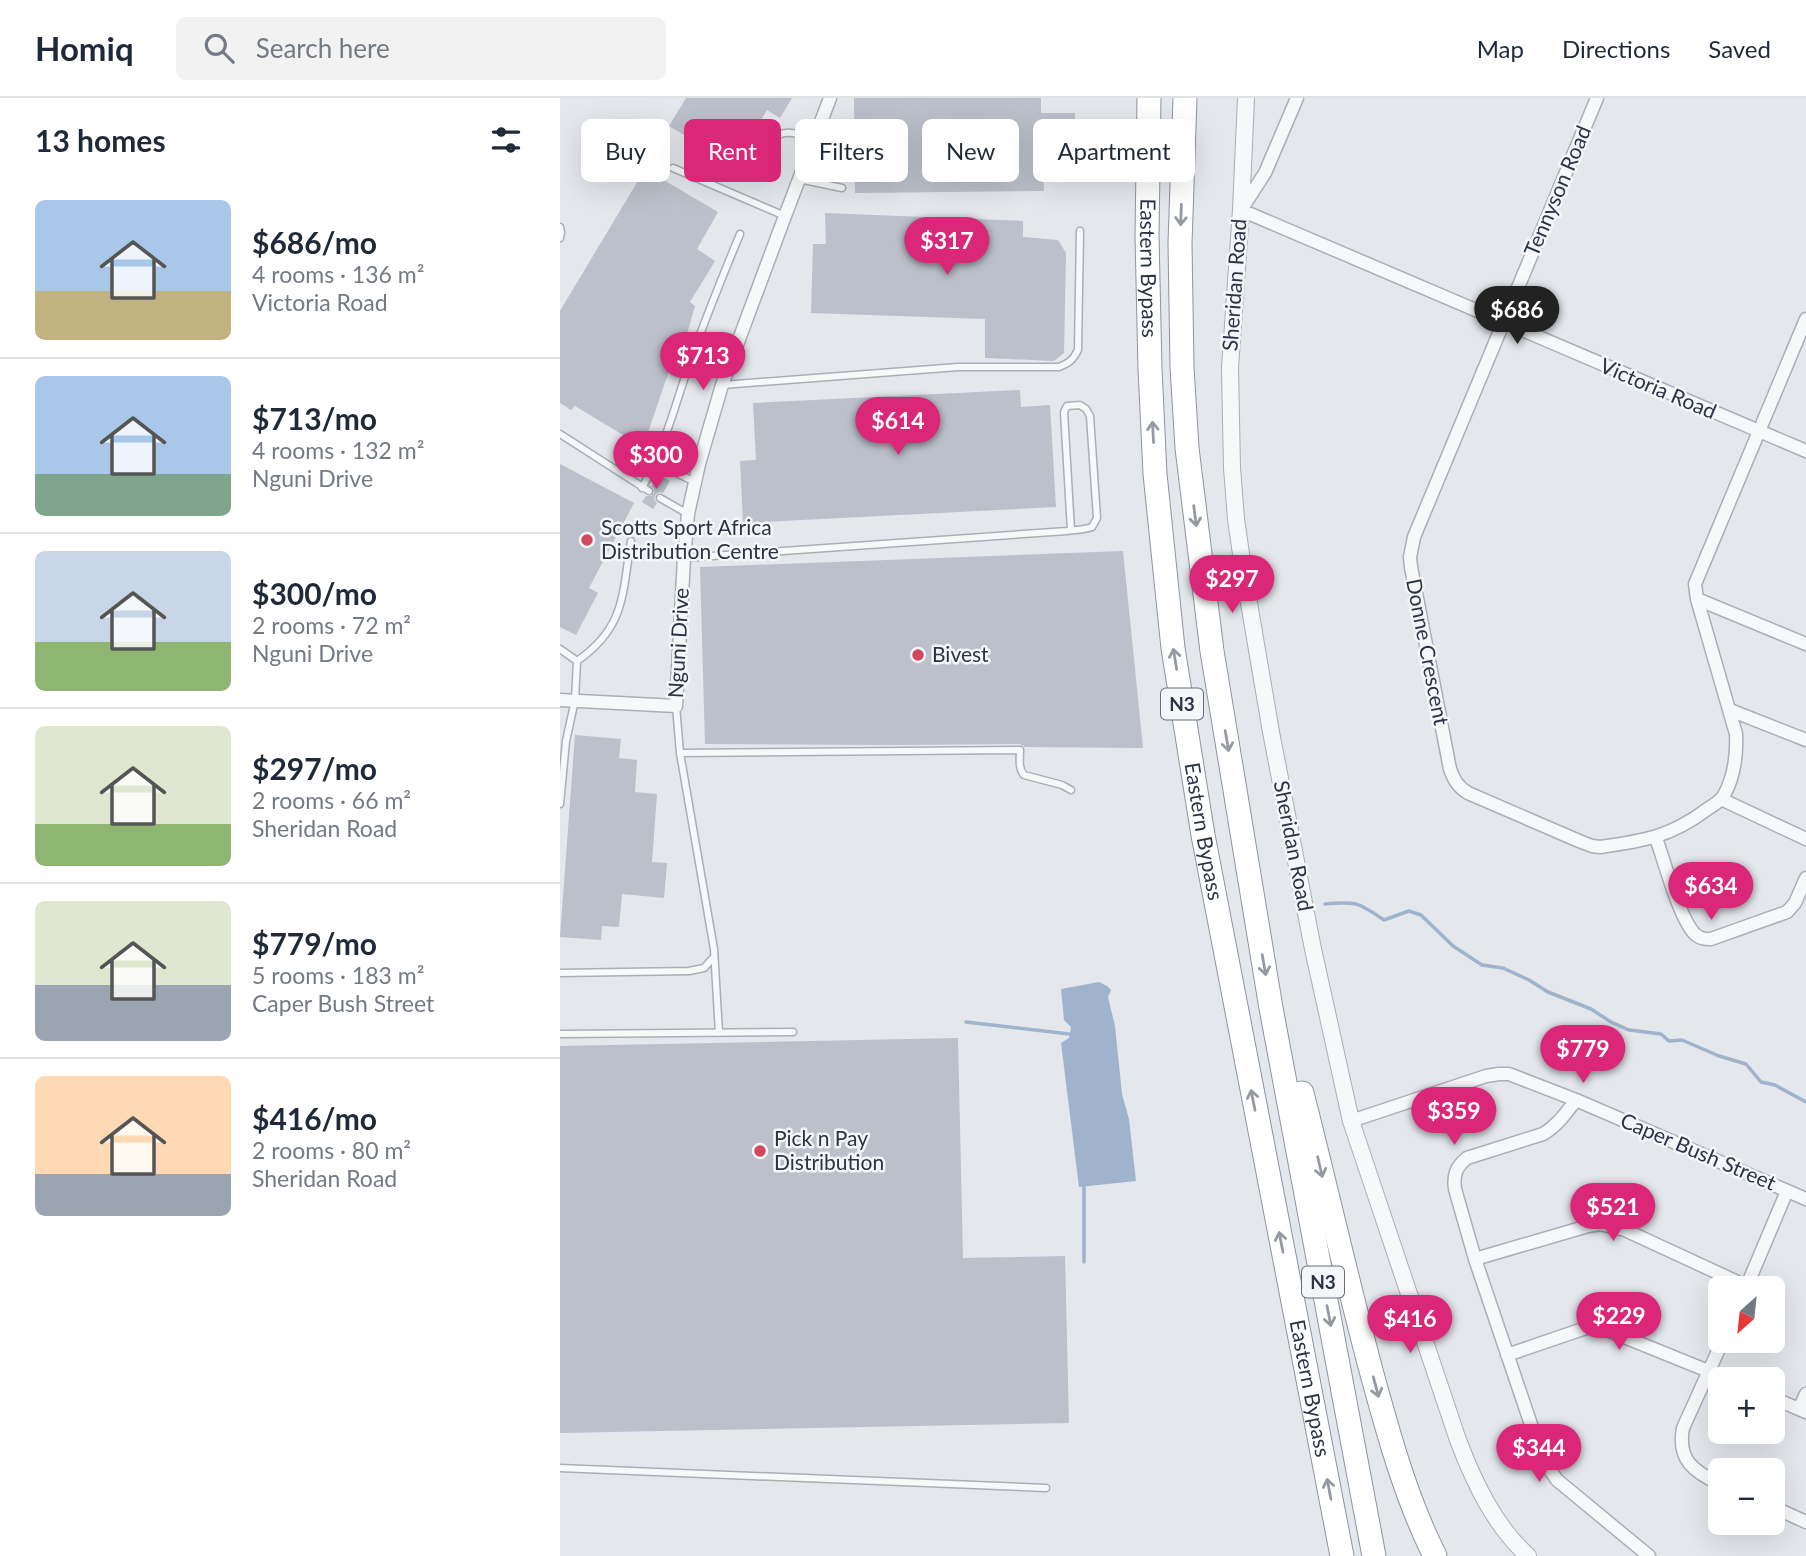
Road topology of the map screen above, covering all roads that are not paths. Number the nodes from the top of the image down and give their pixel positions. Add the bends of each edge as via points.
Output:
1 (831, 98) edge
2 (1149, 98) edge
3 (1185, 98) edge
4 (1246, 98) edge
5 (1297, 98) edge
6 (1597, 98) edge
7 (823, 119) edge
8 (673, 168) dead end
9 (798, 182) edge
10 (813, 182) edge
11 (842, 188) dead end
12 (1241, 210) junction
13 (785, 216) junction
14 (560, 227) edge
15 (1080, 231) dead end
16 (740, 234) dead end
17 (560, 238) edge
18 (1806, 319) edge
19 (1503, 323) junction
20 (722, 385) junction
21 (1759, 432) junction
22 (560, 434) edge
23 (1806, 451) edge
24 (656, 463) junction
25 (695, 482) junction
26 (660, 498) dead end
27 (688, 514) junction
28 (1071, 530) junction
29 (631, 541) dead end
30 (684, 558) junction
31 (1697, 599) junction
32 (1806, 644) edge
33 (560, 649) edge
34 (577, 661) junction
35 (560, 699) edge
36 (575, 700) junction
37 (676, 706) junction
38 (1730, 710) junction
39 (1806, 740) edge
40 (680, 753) junction
41 (1070, 790) dead end
42 (1721, 799) junction
43 (560, 804) edge
44 (1656, 838) junction
45 (1806, 839) edge
46 (1806, 878) edge
47 (713, 957) junction
48 (560, 974) edge
49 (1271, 1008) junction
50 (793, 1032) dead end
51 (719, 1033) junction
52 (560, 1034) edge
53 (1576, 1100) junction
54 (1351, 1121) junction
55 (1787, 1191) junction
56 (1806, 1199) edge
57 (1475, 1259) junction
58 (1723, 1276) edge
59 (1751, 1276) edge
60 (1507, 1355) junction
61 (1708, 1371) edge
62 (1708, 1373) edge
63 (1806, 1394) edge
64 (1785, 1403) edge
65 (1803, 1411) edge
66 (560, 1468) edge
67 (1708, 1477) edge
68 (1046, 1488) dead end
69 (1785, 1512) edge
70 (1806, 1522) edge
71 (1342, 1556) edge
72 (1374, 1556) edge
73 (1435, 1556) edge
74 (1528, 1556) edge
75 (1649, 1556) edge

1 - 7 street, Nguni Drive
71 -> 2 highway, Eastern Bypass / N3 via 1208,862 1173,648 1155,474 1150,369
3 -> 49 highway, Eastern Bypass / N3 via 1180,243 1186,448 1212,651
4 - 12 street, Sheridan Road
5 - 12 street via 1265,173
6 - 19 street, Tennyson Road
8 - 13 lane
9 - 13 street, Nguni Drive
10 - 11 lane
12 - 19 street, Victoria Road
12 - 54 street, Sheridan Road via 1230,368 1236,519 1271,732
13 - 20 street, Nguni Drive
14 - 17 lane
15 - 20 lane via 1078,350 1068,364 958,367
16 - 24 lane
18 - 21 street
19 - 21 street, Victoria Road
19 - 44 street, Donne Crescent via 1411,548 1450,769 1453,779 1468,793 1592,846
20 - 25 street, Nguni Drive
21 - 23 street, Victoria Road
21 - 31 street via 1698,577
22 - 24 lane via 645,489
24 - 25 lane
25 - 27 street, Nguni Drive
26 - 27 lane
27 - 30 street, Nguni Drive
28 - 28 lane via 1092,527 1097,518 1090,416 1080,405 1064,412
28 - 30 lane
29 - 34 lane via 618,617 605,637
30 - 37 street, Nguni Drive
31 - 32 street
31 - 38 street
33 - 34 lane
34 - 36 lane
35 - 36 street
36 - 37 street
36 - 43 lane
37 - 40 lane, Nguni Drive
38 - 39 street
38 - 42 street via 1737,751
40 - 41 lane via 1020,750 1024,775
40 - 47 lane, Nguni Drive
42 - 44 street, Donne Crescent
42 - 45 street
44 - 46 street via 1687,924 1705,939 1787,912
47 - 48 lane via 704,968 689,971
47 - 51 lane, Nguni Drive
49 -> 72 highway, Eastern Bypass / N3
49 -> 73 highway via 1294,1065 1394,1452
50 - 51 lane
51 - 52 lane
53 - 54 street, Caper Bush Street via 1520,1077 1499,1074
53 - 55 street, Caper Bush Street
53 - 57 street via 1551,1130 1459,1164 1453,1179
54 - 74 street, Sheridan Road via 1472,1476 1508,1534
55 - 56 street, Caper Bush Street
55 - 59 street
57 - 58 street via 1600,1224 1625,1230
57 - 60 street
60 - 61 street via 1591,1327
60 - 75 street via 1548,1470
62 - 67 street via 1683,1429 1681,1449 1688,1462
63 - 65 street
64 - 65 street
66 - 68 lane
69 - 70 street

